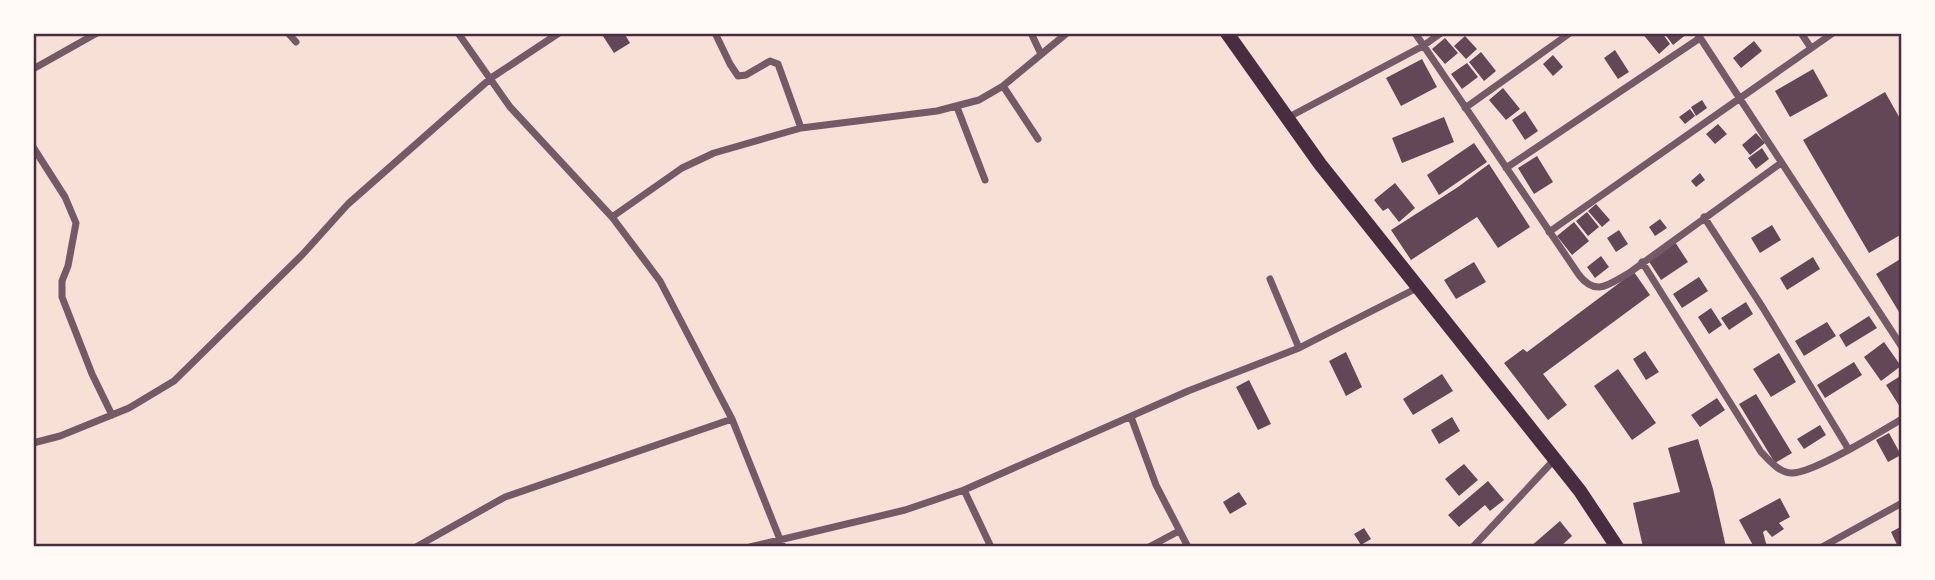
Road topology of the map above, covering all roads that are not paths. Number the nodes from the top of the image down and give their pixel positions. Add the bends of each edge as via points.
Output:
1 (97, 33) edge
2 (288, 33) edge
3 (458, 33) edge
4 (559, 33) edge
5 (715, 33) edge
6 (1031, 33) edge
7 (1067, 33) edge
8 (1227, 33) edge
9 (1415, 33) edge
10 (1441, 33) edge
11 (1570, 33) edge
12 (1801, 33) edge
13 (1833, 33) edge
14 (1698, 36) edge
15 (296, 42) dead end
16 (1423, 46) junction
17 (1811, 48) junction
18 (1041, 54) junction
19 (33, 69) edge
20 (491, 78) junction
21 (1003, 86) junction
22 (1739, 97) junction
23 (957, 107) junction
24 (1465, 108) junction
25 (1287, 118) junction
26 (801, 128) junction
27 (1038, 139) dead end
28 (33, 147) edge
29 (1781, 163) junction
30 (1506, 168) junction
31 (985, 180) dead end
32 (612, 217) junction
33 (1704, 217) junction
34 (1549, 232) junction
35 (1642, 262) junction
36 (1270, 279) dead end
37 (1417, 288) junction
38 (1902, 346) edge
39 (1299, 348) junction
40 (112, 415) junction
41 (1131, 417) junction
42 (732, 419) junction
43 (1902, 419) edge
44 (33, 443) edge
45 (1849, 450) junction
46 (1554, 460) junction
47 (964, 490) junction
48 (1902, 503) edge
49 (1179, 531) junction
50 (781, 543) edge
51 (416, 547) edge
52 (750, 547) edge
53 (991, 547) edge
54 (1149, 547) edge
55 (1188, 547) edge
56 (1474, 547) edge
57 (1617, 547) edge
58 (1822, 547) edge

1 - 19 street
2 - 15 street
3 - 20 street
4 - 20 street
5 - 26 street via 738,76 770,61 778,64
6 - 18 street
7 - 18 street
8 - 25 main road
9 - 16 street
10 - 16 street
11 - 24 street
12 - 17 street
13 - 17 street
14 - 22 street
14 - 30 street
16 - 24 street
16 - 25 street
17 - 22 street
18 - 21 street
20 - 32 street via 510,107
20 - 40 street via 348,204 174,381
21 - 23 street
21 - 27 street
22 - 29 street
22 - 34 street
23 - 26 street
23 - 31 street
24 - 30 street
25 - 37 main road
26 - 32 street via 682,167
28 - 40 street via 76,223 62,297
29 - 33 street
29 - 38 street
30 - 34 street
32 - 42 street via 660,281
33 - 35 street
33 - 45 street
34 - 35 street via 1593,288 1611,283
35 - 45 street via 1761,452 1778,468 1792,473
36 - 39 street
37 - 39 street
37 - 46 main road
39 - 41 street
40 - 44 street
41 - 47 street
41 - 49 street
42 - 50 street
42 - 51 street via 505,497
43 - 45 street
46 - 56 street
46 - 57 main road
47 - 50 street
47 - 53 street
48 - 58 street
49 - 54 street
49 - 55 street
50 - 52 street

